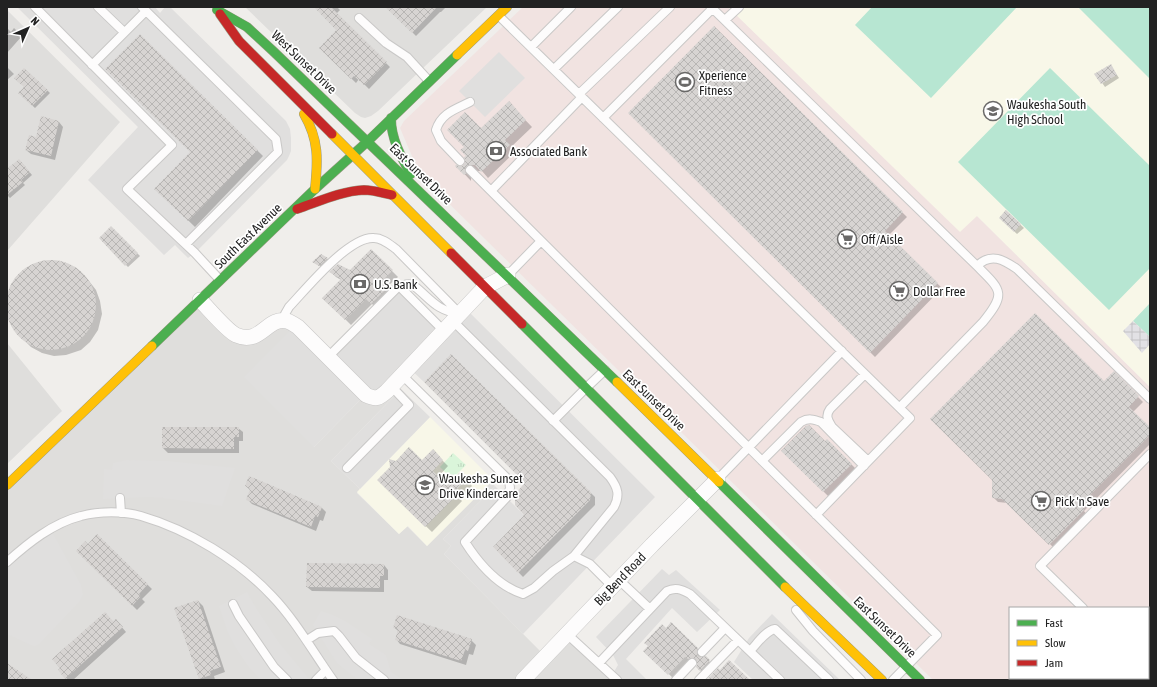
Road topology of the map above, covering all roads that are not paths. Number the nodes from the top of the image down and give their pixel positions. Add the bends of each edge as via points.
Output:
1 (35, 7) edge
2 (98, 7) edge
3 (507, 7) edge
4 (571, 7) edge
5 (618, 7) edge
6 (670, 7) edge
7 (739, 7) edge
8 (216, 8) edge
9 (712, 8) edge
10 (144, 9) edge
11 (498, 15) junction
12 (359, 18) dead end
13 (725, 20) junction
14 (124, 32) junction
15 (531, 47) junction
16 (92, 65) junction
17 (554, 69) junction
18 (430, 81) junction
19 (282, 85) junction
20 (580, 96) junction
21 (470, 102) dead end
22 (391, 118) junction
23 (603, 118) junction
24 (368, 141) junction
25 (352, 155) junction
26 (460, 161) dead end
27 (470, 170) dead end
28 (315, 189) junction
29 (420, 190) junction
30 (491, 191) junction
31 (392, 195) junction
32 (293, 211) junction
33 (541, 241) junction
34 (186, 244) junction
35 (977, 266) junction
36 (508, 275) junction
37 (221, 280) junction
38 (399, 286) junction
39 (485, 287) junction
40 (200, 300) junction
41 (285, 321) junction
42 (452, 322) junction
43 (842, 351) junction
44 (328, 357) junction
45 (606, 370) junction
46 (865, 374) junction
47 (402, 375) junction
48 (391, 386) junction
49 (586, 388) junction
50 (1150, 399) edge
51 (900, 407) junction
52 (554, 421) junction
53 (749, 448) junction
54 (1150, 454) edge
55 (762, 461) junction
56 (866, 464) junction
57 (347, 468) dead end
58 (718, 480) junction
59 (7, 484) edge
60 (120, 498) dead end
61 (698, 500) junction
62 (120, 513) junction
63 (816, 515) junction
64 (574, 556) junction
65 (760, 561) junction
66 (7, 562) edge
67 (616, 583) junction
68 (233, 604) dead end
69 (1082, 607) edge
70 (650, 609) junction
71 (725, 628) junction
72 (567, 634) junction
73 (307, 640) junction
74 (738, 640) junction
75 (750, 651) junction
76 (702, 652) dead end
77 (599, 663) junction
78 (692, 663) dead end
79 (906, 666) junction
80 (326, 670) junction
81 (287, 680) edge
82 (316, 680) edge
83 (332, 680) edge
84 (384, 680) edge
85 (522, 680) edge
86 (617, 680) edge
87 (676, 680) edge
88 (699, 680) edge
89 (780, 680) edge
90 (829, 680) edge
91 (861, 680) edge
92 (882, 680) edge
93 (893, 680) edge
94 (920, 680) edge

1 - 16 lane
2 - 14 lane
3 - 11 main road, South East Avenue
4 - 15 lane
5 - 17 lane
6 - 20 lane
7 - 13 lane
8 - 19 main road, West Sunset Drive via 239,41
8 - 24 main road, West Sunset Drive via 248,27
9 - 13 lane
9 - 23 lane
10 - 14 lane
10 - 34 lane via 276,139 278,152
11 - 15 lane
11 - 18 main road, South East Avenue
12 - 18 lane via 386,43 407,57
13 - 35 lane
14 - 16 lane
15 - 17 lane
16 - 34 lane via 172,145 127,189
17 - 20 lane
18 - 22 main road, South East Avenue
19 - 25 main road, West Sunset Drive
19 - 28 main road via 309,122 316,139 318,158
20 - 23 lane
20 - 30 lane
21 - 26 lane via 449,112 440,120 436,130 441,141
22 - 24 main road, South East Avenue
22 - 29 main road via 392,131 402,158
23 - 43 lane
24 - 25 main road, South East Avenue
24 - 29 main road, East Sunset Drive
25 - 28 main road, South East Avenue
25 - 31 main road
27 - 30 lane
28 - 32 main road, South East Avenue
29 - 36 main road, East Sunset Drive
30 - 33 lane
31 - 32 main road via 364,190
31 - 39 main road
32 - 37 main road, South East Avenue
33 - 36 lane
33 - 53 lane
34 - 37 lane
35 - 50 lane via 989,258 997,258 1017,269
35 - 51 lane via 997,288 997,302 993,310
36 - 39 street
36 - 45 main road, East Sunset Drive
37 - 40 main road, South East Avenue
38 - 42 lane
38 - 42 lane via 413,285 438,307 452,313
38 - 44 lane
39 - 42 street
39 - 49 main road
40 - 41 street via 230,332 241,337 253,337 274,322
40 - 59 main road, South East Avenue
41 - 42 lane via 289,307 339,255 359,241 374,238 387,242 396,249
41 - 44 street via 298,327
42 - 47 street
42 - 52 lane
43 - 46 lane
43 - 53 lane
44 - 48 street via 366,395 380,397
45 - 49 lane
45 - 58 main road, East Sunset Drive
46 - 51 lane
46 - 56 lane via 830,409 827,416 832,427
47 - 48 street
47 - 64 lane via 509,480 510,488 506,497 466,542 474,556 496,579 523,594
48 - 57 lane via 409,405
49 - 52 lane
49 - 61 main road
51 - 56 lane via 910,418
52 - 64 lane via 610,477 618,492 614,507
53 - 55 lane
53 - 58 lane
54 - 69 lane via 1040,566
55 - 56 lane via 798,425 805,420 813,419 821,422
55 - 63 lane
56 - 63 lane
58 - 61 street, Big Bend Road
58 - 79 main road, East Sunset Drive
60 - 62 lane
61 - 65 main road
61 - 67 street, Big Bend Road
62 - 66 lane via 96,513 60,524 27,545
62 - 73 lane via 140,516 175,528 216,550 272,596
63 - 79 lane via 937,635
64 - 67 lane
65 - 91 lane via 807,625
65 - 92 main road
67 - 70 lane
67 - 72 street, Big Bend Road
68 - 81 lane via 274,667
70 - 71 lane via 667,591 678,589 690,594
70 - 77 lane
71 - 74 lane
71 - 76 lane
72 - 77 lane
72 - 85 street, Big Bend Road
73 - 80 lane
73 - 84 lane via 318,633 334,631 356,658
74 - 75 lane
74 - 88 lane
75 - 89 lane
75 - 90 lane via 767,633 775,629
77 - 86 lane
78 - 87 lane
79 - 93 lane
79 - 94 main road, East Sunset Drive
80 - 82 lane
80 - 83 lane

